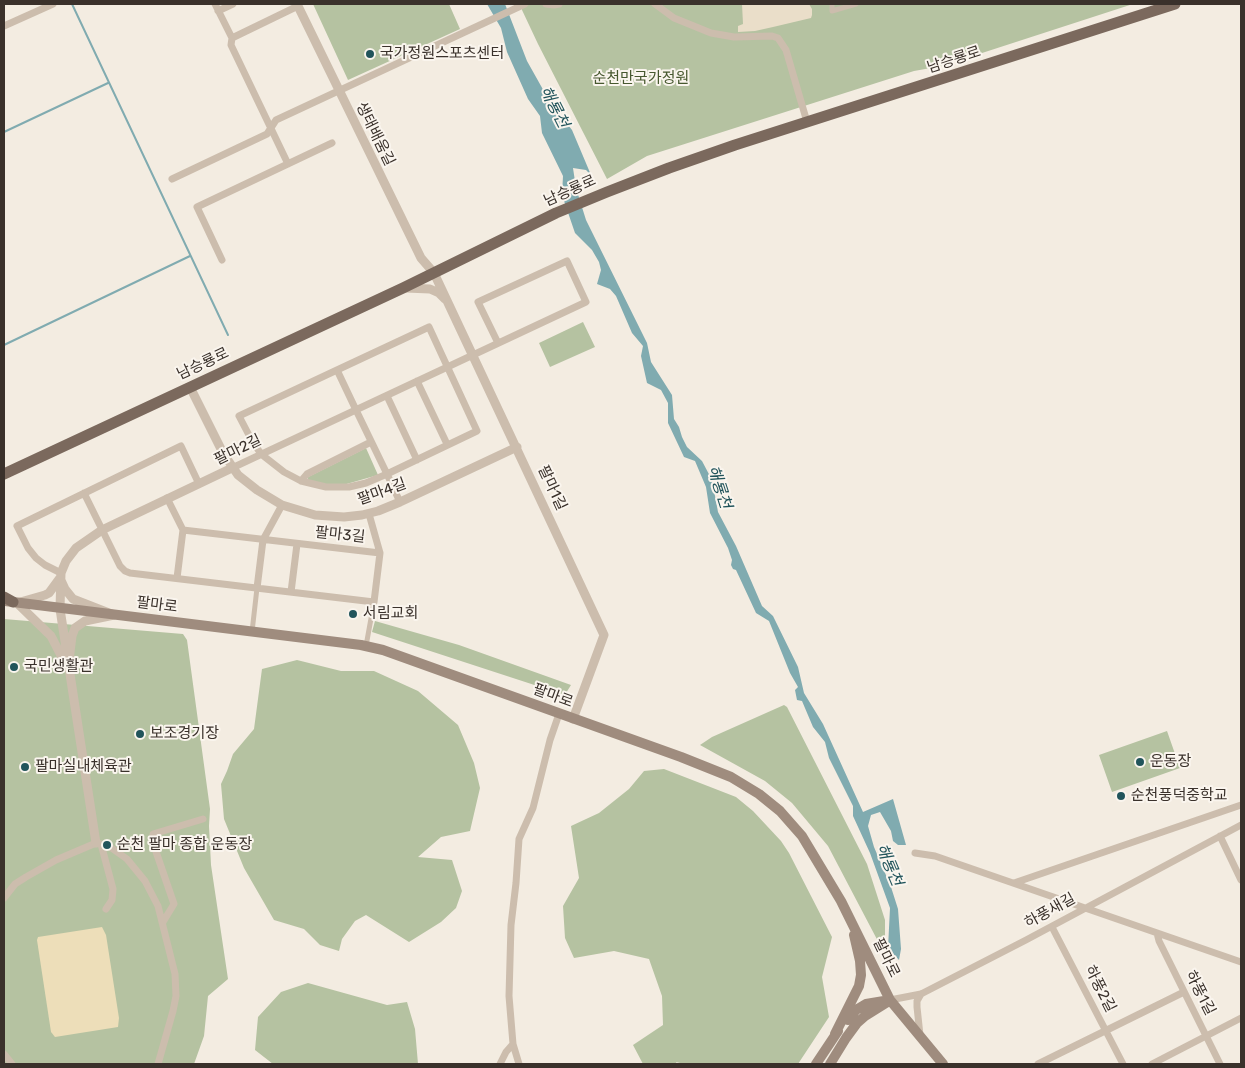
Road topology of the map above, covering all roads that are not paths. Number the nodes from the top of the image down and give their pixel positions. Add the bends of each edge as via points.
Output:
1 (53, 4) edge
2 (233, 4) edge
3 (525, 4) edge
4 (546, 4) edge
5 (559, 4) edge
6 (655, 4) edge
7 (832, 4) edge
8 (856, 4) edge
9 (1175, 4) edge
10 (298, 5) edge
11 (216, 7) edge
12 (4, 26) edge
13 (232, 38) junction
14 (338, 91) junction
15 (807, 122) junction
16 (271, 128) junction
17 (332, 144) dead end
18 (288, 164) junction
19 (172, 179) dead end
20 (222, 260) dead end
21 (434, 273) junction
22 (403, 288) junction
23 (448, 302) junction
24 (498, 343) junction
25 (473, 355) junction
26 (447, 367) junction
27 (337, 370) junction
28 (417, 381) junction
29 (190, 387) junction
30 (387, 396) junction
31 (356, 410) junction
32 (371, 442) junction
33 (447, 444) junction
34 (517, 447) junction
35 (262, 454) junction
36 (40, 459) junction
37 (417, 460) junction
38 (232, 468) junction
39 (4, 473) edge
40 (387, 474) junction
41 (301, 481) junction
42 (4, 484) edge
43 (199, 484) junction
44 (84, 493) junction
45 (167, 498) junction
46 (400, 502) junction
47 (282, 505) junction
48 (369, 514) junction
49 (102, 530) junction
50 (183, 530) junction
51 (263, 540) junction
52 (297, 544) junction
53 (380, 553) junction
54 (60, 576) junction
55 (177, 578) junction
56 (257, 588) junction
57 (291, 592) junction
58 (9, 601) edge
59 (374, 602) junction
60 (60, 609) junction
61 (114, 615) junction
62 (252, 632) junction
63 (366, 646) junction
64 (68, 669) junction
65 (559, 714) junction
66 (573, 719) junction
67 (1241, 805) edge
68 (203, 819) dead end
69 (1241, 825) edge
70 (1220, 836) junction
71 (98, 843) junction
72 (915, 853) dead end
73 (1241, 880) edge
74 (1014, 883) junction
75 (4, 898) edge
76 (1084, 908) junction
77 (106, 909) dead end
78 (847, 912) junction
79 (163, 922) junction
80 (1052, 927) junction
81 (1157, 933) junction
82 (1241, 962) edge
83 (1184, 992) junction
84 (922, 994) junction
85 (890, 1000) junction
86 (1241, 1018) edge
87 (1105, 1030) junction
88 (835, 1034) junction
89 (1207, 1036) junction
90 (920, 1038) junction
91 (513, 1044) junction
92 (4, 1054) edge
93 (161, 1063) edge
94 (12, 1064) edge
95 (500, 1064) edge
96 (519, 1064) edge
97 (816, 1064) edge
98 (830, 1064) edge
99 (943, 1064) edge
100 (1038, 1064) edge
101 (1123, 1064) edge
102 (1152, 1064) edge
103 (1220, 1064) edge

1 - 12 street
2 - 11 street
3 - 14 street
4 - 5 street
6 - 15 street via 674,18 711,33 778,38 786,50
7 - 8 street via 832,12
9 - 15 main road, 남승룡로
10 - 13 street
10 - 14 street, 생태배움길
11 - 13 street
13 - 16 street via 231,46
14 - 16 street via 276,120
14 - 21 street, 생태배움길 via 420,258
15 - 21 main road, 남승룡로 via 607,192 556,213
16 - 18 street
16 - 19 street via 266,134
17 - 18 street
18 - 20 street via 197,207
21 - 22 main road, 남승룡로
21 - 23 street, 팔마1길
22 - 23 street via 430,289
22 - 29 main road, 남승룡로
23 - 25 street, 팔마1길
24 - 24 street, 팔마2길 via 586,302 566,260 478,302
24 - 25 street, 팔마2길
25 - 26 street, 팔마2길
25 - 34 street, 팔마1길
26 - 27 street via 428,327
26 - 28 street, 팔마2길
26 - 33 street via 477,431
27 - 31 street
27 - 35 street via 239,416
28 - 30 street, 팔마2길
28 - 33 street
29 - 36 main road, 남승룡로
29 - 38 street, 팔마4길
30 - 31 street, 팔마2길
30 - 37 street
31 - 32 street
31 - 35 street, 팔마2길
32 - 40 street
32 - 41 street via 307,474
33 - 37 street
34 - 46 street, 팔마4길
34 - 66 street, 팔마1길 via 604,635
35 - 38 street, 팔마2길
35 - 41 street
36 - 39 main road
36 - 42 main road
37 - 40 street
38 - 43 street, 팔마2길
38 - 47 street, 팔마4길 via 242,479
40 - 41 street via 349,486 326,487
40 - 46 street
43 - 44 street via 181,446
43 - 45 street, 팔마2길
44 - 49 street
44 - 54 street via 17,526 36,558
45 - 49 street, 팔마2길
45 - 50 street
46 - 48 street, 팔마4길
47 - 48 street, 팔마4길 via 330,517
47 - 51 street
48 - 53 street
49 - 54 street, 팔마2길 via 76,548
49 - 55 street via 124,571
50 - 51 street, 팔마3길
50 - 55 street
51 - 52 street, 팔마3길
51 - 56 street
52 - 53 street, 팔마3길
52 - 57 street, 팔마3길
53 - 59 street
54 - 58 street via 45,596
54 - 60 street, 팔마2길
54 - 61 street via 73,598
55 - 56 street
56 - 57 street
56 - 62 street
57 - 59 street
58 - 60 main road, 팔마로
58 - 64 street via 50,636
59 - 63 street
60 - 61 main road, 팔마로
60 - 64 street, 팔마2길
61 - 62 main road, 팔마로
61 - 64 street via 84,621 74,628
62 - 63 main road, 팔마로
63 - 65 main road, 팔마로
64 - 71 street
65 - 66 main road, 팔마로
65 - 91 street via 533,808 518,845 510,926 509,996
66 - 78 main road, 팔마로 via 712,769 759,794 780,811 802,836
67 - 74 street
68 - 79 street via 153,834 153,843 174,904
69 - 70 street, 하풍새길
70 - 73 street
70 - 76 street, 하풍새길
71 - 75 street via 56,860 26,877 15,884
71 - 77 street via 113,889 112,900
71 - 79 street via 119,852 138,871 151,891
72 - 74 street via 935,856
74 - 76 street
76 - 80 street, 하풍새길
76 - 81 street
78 - 85 main road, 팔마로
78 - 88 main road via 861,975 853,1001
79 - 93 street via 176,986 174,1011
80 - 84 street, 하풍새길
80 - 87 street, 하풍2길
81 - 82 street
81 - 83 street, 하풍1길
83 - 87 street
83 - 89 street, 하풍1길
84 - 85 street, 하풍새길
84 - 90 street via 917,1001
85 - 88 main road via 866,1004 856,1010
85 - 90 main road, 팔마로
85 - 98 main road via 857,1023
86 - 89 street
87 - 100 street
87 - 101 street, 하풍2길
88 - 97 main road
89 - 102 street
89 - 103 street, 하풍1길
90 - 99 main road, 팔마로
91 - 95 street
91 - 96 street
92 - 94 street

